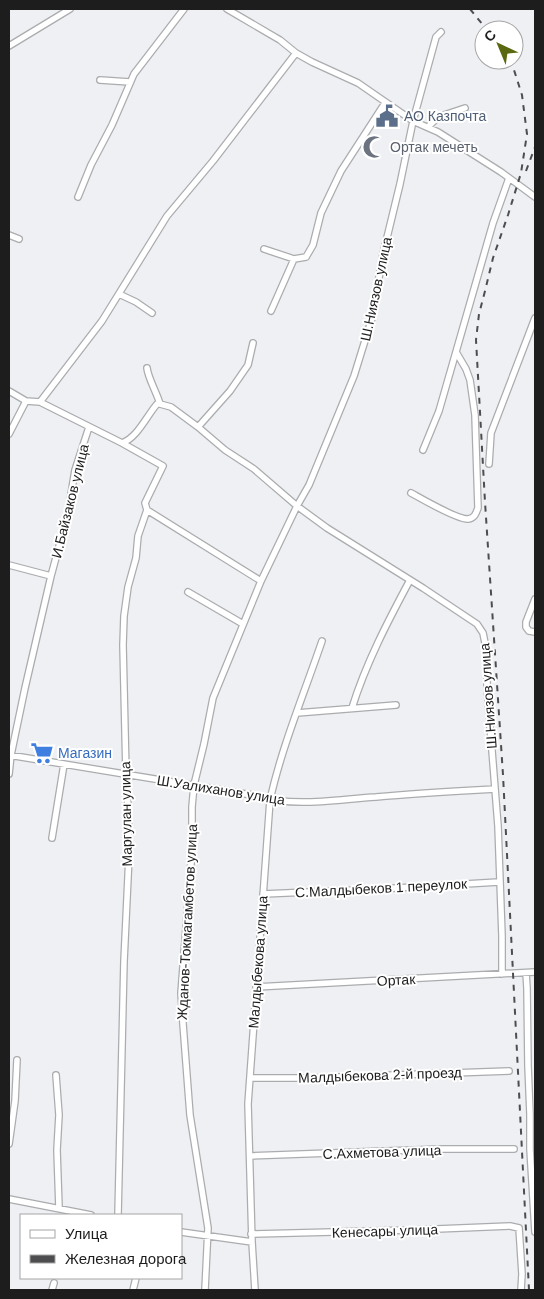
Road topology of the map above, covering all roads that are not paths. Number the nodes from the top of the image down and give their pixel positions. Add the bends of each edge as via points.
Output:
1 (70, 9) edge
2 (184, 9) edge
3 (227, 9) edge
4 (441, 32) dead end
5 (9, 46) edge
6 (296, 52) junction
7 (100, 80) dead end
8 (130, 82) junction
9 (385, 103) junction
10 (465, 108) dead end
11 (413, 120) junction
12 (428, 127) junction
13 (509, 178) junction
14 (535, 195) edge
15 (78, 197) dead end
16 (9, 234) edge
17 (19, 239) dead end
18 (264, 249) dead end
19 (294, 259) junction
20 (119, 294) junction
21 (272, 311) dead end
22 (152, 313) dead end
23 (535, 318) edge
24 (253, 343) dead end
25 (456, 352) junction
26 (147, 368) dead end
27 (9, 391) edge
28 (26, 400) junction
29 (40, 402) junction
30 (160, 404) junction
31 (89, 427) junction
32 (198, 427) junction
33 (9, 434) edge
34 (122, 443) junction
35 (423, 450) dead end
36 (489, 464) dead end
37 (411, 493) dead end
38 (298, 506) junction
39 (146, 510) junction
40 (9, 565) edge
41 (51, 576) junction
42 (410, 580) junction
43 (261, 581) junction
44 (188, 592) dead end
45 (535, 599) edge
46 (243, 624) junction
47 (535, 632) edge
48 (322, 641) dead end
49 (396, 705) dead end
50 (352, 708) junction
51 (297, 713) junction
52 (10, 755) edge
53 (64, 764) junction
54 (9, 774) edge
55 (126, 774) junction
56 (194, 785) junction
57 (494, 789) junction
58 (270, 800) junction
59 (52, 838) dead end
60 (499, 882) junction
61 (263, 894) junction
62 (535, 972) edge
63 (526, 973) junction
64 (502, 974) junction
65 (256, 987) junction
66 (17, 1060) dead end
67 (509, 1071) dead end
68 (56, 1075) dead end
69 (250, 1078) junction
70 (9, 1144) edge
71 (514, 1149) dead end
72 (250, 1156) junction
73 (9, 1199) edge
74 (59, 1208) junction
75 (86, 1214) edge
76 (118, 1214) edge
77 (182, 1232) edge
78 (535, 1232) edge
79 (252, 1234) junction
80 (208, 1237) junction
81 (252, 1242) junction
82 (54, 1283) dead end
83 (52, 1290) edge
84 (205, 1290) edge
85 (255, 1290) edge
86 (520, 1290) edge

1 - 5 street
2 - 8 street
3 - 6 street
4 - 11 street, Ш.Ниязов улица via 436,37
6 - 9 street via 358,83
6 - 20 street via 168,216
7 - 8 street
8 - 15 street
9 - 11 street
9 - 19 street via 342,171 306,257
10 - 12 street via 438,118
11 - 12 street
11 - 38 street, Ш.Ниязов улица via 372,318 354,376 310,485
12 - 13 street
13 - 14 street
13 - 25 street
16 - 17 street
18 - 19 street
19 - 21 street
20 - 22 street
20 - 29 street
23 - 36 street via 494,423
24 - 32 street via 248,365
25 - 35 street via 439,411
25 - 37 street via 470,380 475,415 478,508 476,514 467,519
26 - 30 street
27 - 28 street
28 - 29 street
28 - 33 street
29 - 31 street
30 - 32 street, Ш.Ниязов улица via 171,406
30 - 34 street via 156,404 136,434
31 - 34 street
31 - 41 street, И.Байзаков улица via 75,470
32 - 38 street, Ш.Ниязов улица
34 - 39 street, Маргулан улица via 163,466 145,504
38 - 42 street, Ш.Ниязов улица
38 - 43 street, Ш.Ниязов улица
39 - 43 street
39 - 55 street, Маргулан улица via 138,536 124,616
40 - 41 street
41 - 52 street, И.Байзаков улица
42 - 50 street via 369,662
42 - 57 street, Ш.Ниязов улица via 477,624 483,632 487,653
43 - 46 street, Ш.Ниязов улица
44 - 46 street
45 - 47 street via 526,627
46 - 56 street, Ш.Ниязов улица via 213,698
48 - 51 street, Малдыбекова улица
49 - 50 street
50 - 51 street
51 - 58 street, Малдыбекова улица
52 - 53 street, Ш.Уалиханов улица
52 - 54 street, И.Байзаков улица
53 - 55 street, Ш.Уалиханов улица
53 - 59 street
55 - 56 street, Ш.Уалиханов улица
55 - 76 street, Маргулан улица via 128,856
56 - 58 street, Ш.Уалиханов улица
56 - 80 street, Жданов-Токмагамбетов улица via 181,993 190,1115
57 - 58 street, Ш.Уалиханов улица via 315,801
57 - 60 street
58 - 61 street, Малдыбекова улица
60 - 61 street, С.Малдыбеков 1 переулок
60 - 64 street
61 - 65 street, Малдыбекова улица
62 - 63 street, Ортак
63 - 64 street, Ортак
63 - 78 street
64 - 65 street, Ортак
65 - 69 street, Малдыбекова улица
66 - 70 street
67 - 69 street, Малдыбекова 2-й проезд
68 - 74 street
69 - 72 street, Малдыбекова улица
71 - 72 street, С.Ахметова улица
72 - 79 street, Малдыбекова улица
73 - 74 street
74 - 75 street
77 - 80 street
79 - 81 street, Малдыбекова улица
79 - 86 street, Кенесары улица via 510,1226 519,1228
80 - 81 street
80 - 84 street, Жданов-Токмагамбетов улица
81 - 85 street, Малдыбекова улица
82 - 83 street

